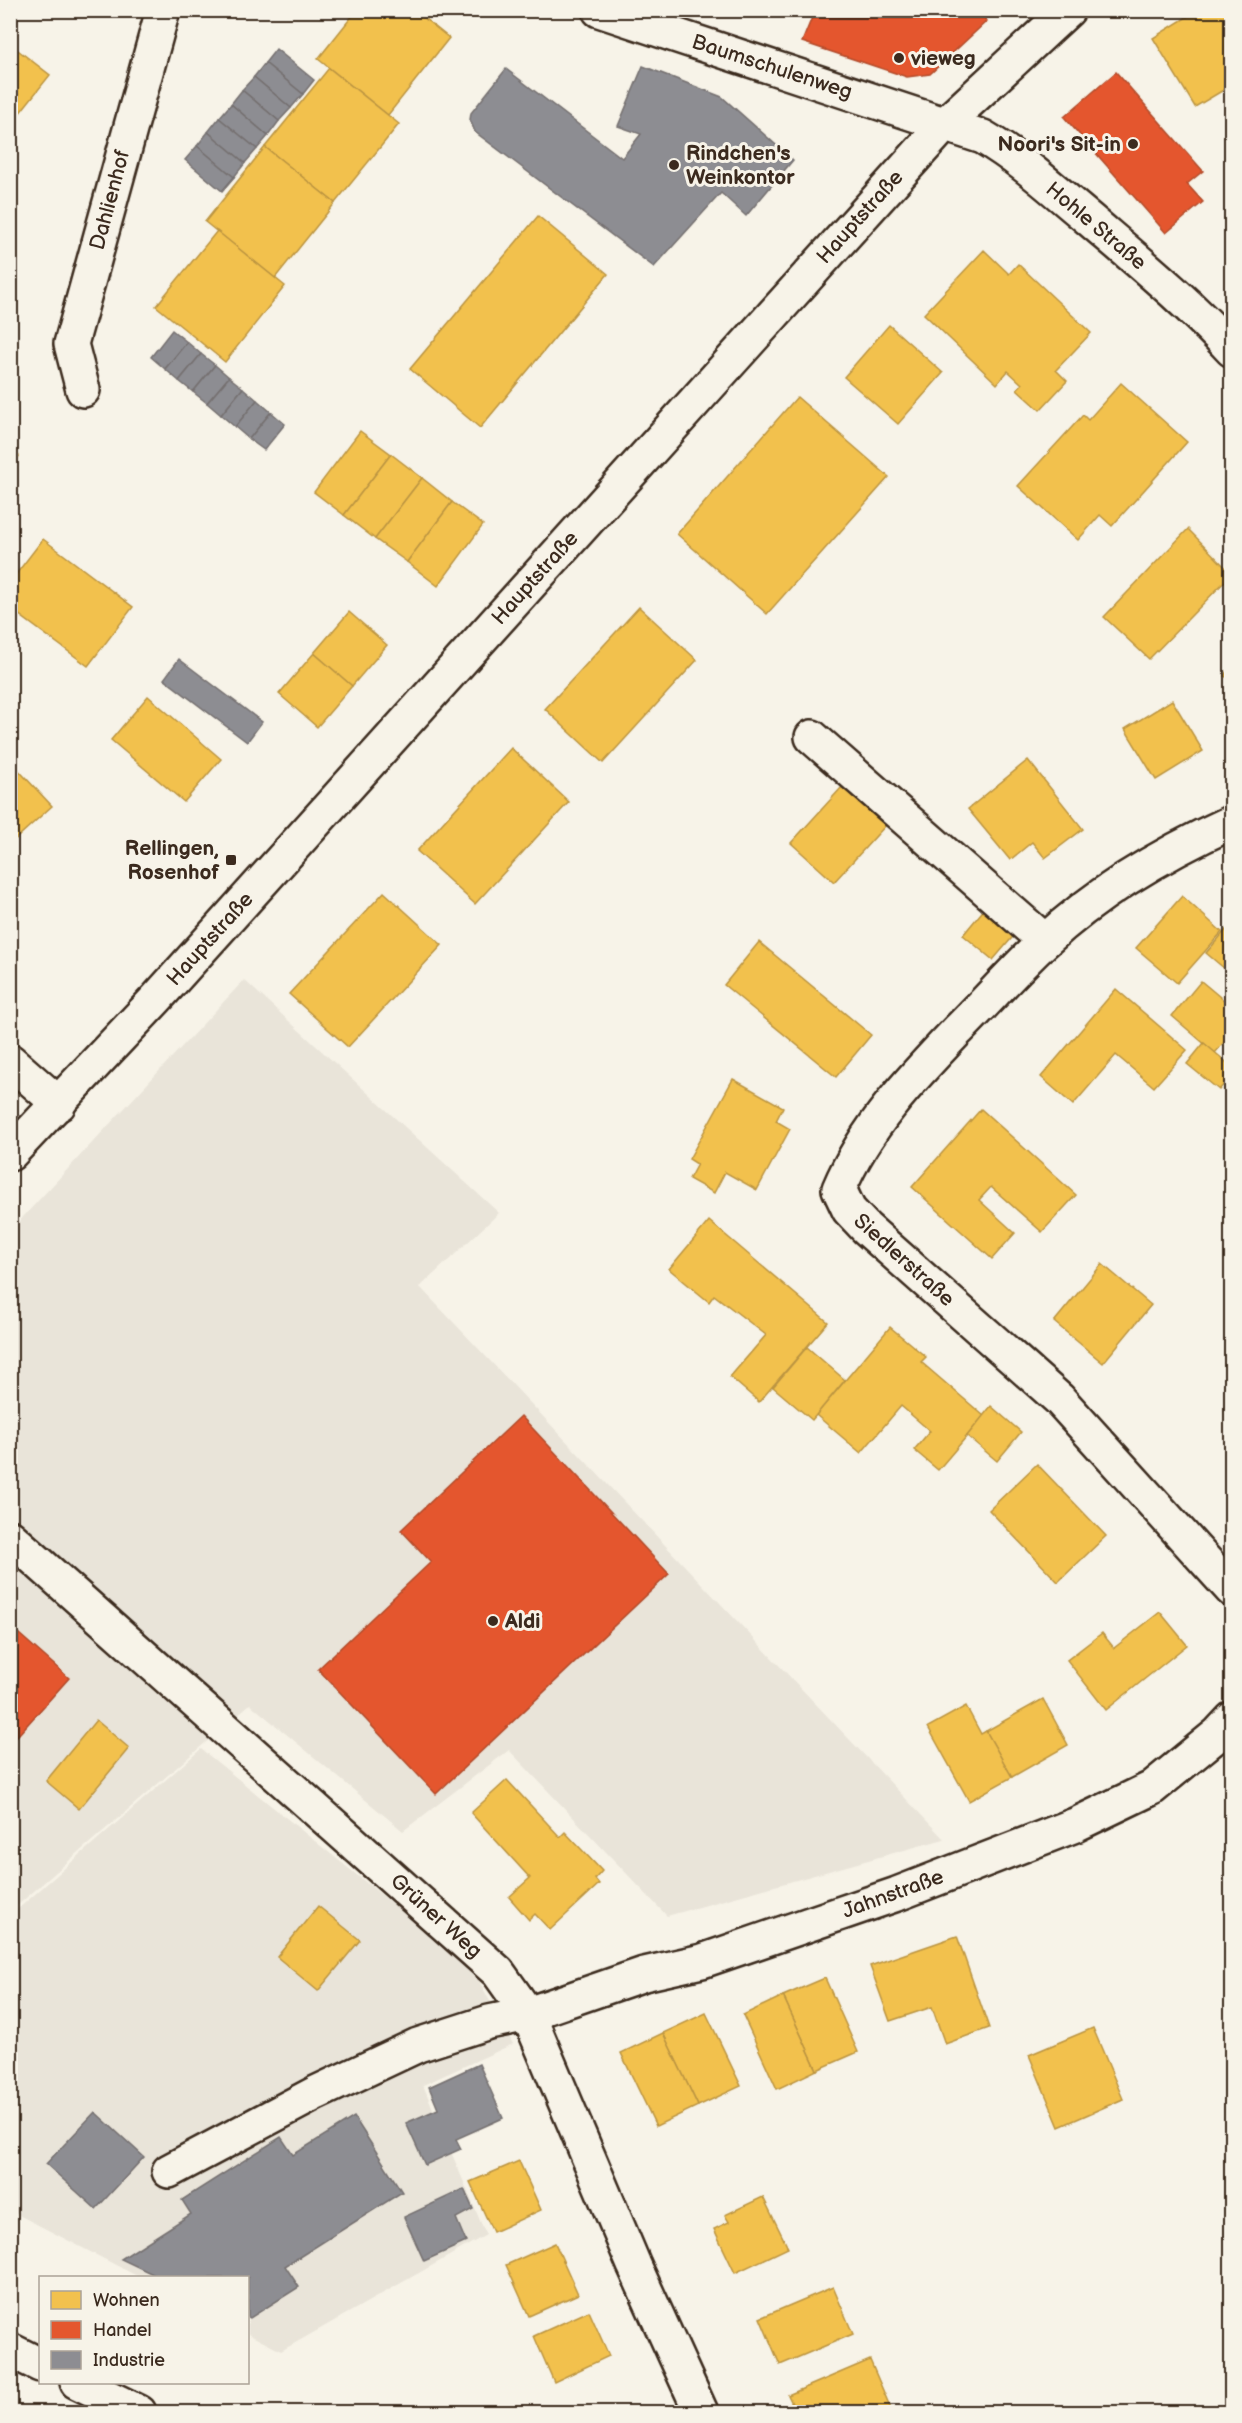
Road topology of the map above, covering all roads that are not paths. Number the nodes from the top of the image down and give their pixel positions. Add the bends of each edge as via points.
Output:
1 (163, 10) edge
2 (598, 10) edge
3 (1068, 10) edge
4 (945, 124) junction
5 (1232, 350) edge
6 (83, 390) dead end
7 (812, 737) dead end
8 (1232, 822) edge
9 (1045, 941) junction
10 (10, 1060) edge
11 (59, 1104) junction
12 (10, 1154) edge
13 (10, 1538) edge
14 (1232, 1590) edge
15 (1232, 1719) edge
16 (528, 2014) junction
17 (169, 2171) dead end
18 (10, 2350) edge
19 (39, 2364) edge
20 (81, 2384) edge
21 (139, 2412) edge
22 (701, 2412) edge

1 - 6 main road, Dahlienhof via 71,344
2 - 4 main road, Baumschulenweg
3 - 4 main road, Hauptstraße
4 - 5 main road, Hohle Straße via 984,137 1011,154 1203,318
4 - 11 main road, Hauptstraße
7 - 9 main road
8 - 9 main road, Siedlerstraße via 1179,846 1112,888
9 - 14 main road, Siedlerstraße via 879,1117 850,1162 839,1190 849,1210 866,1228 1059,1399
10 - 11 main road
11 - 12 main road, Hauptstraße
13 - 16 main road, Grüner Weg via 498,1972
15 - 16 main road, Jahnstraße via 1152,1788 1075,1825 897,1894
16 - 17 main road, Jahnstraße via 418,2045 316,2093
16 - 22 main road, Grüner Weg
18 - 19 main road
20 - 21 main road

